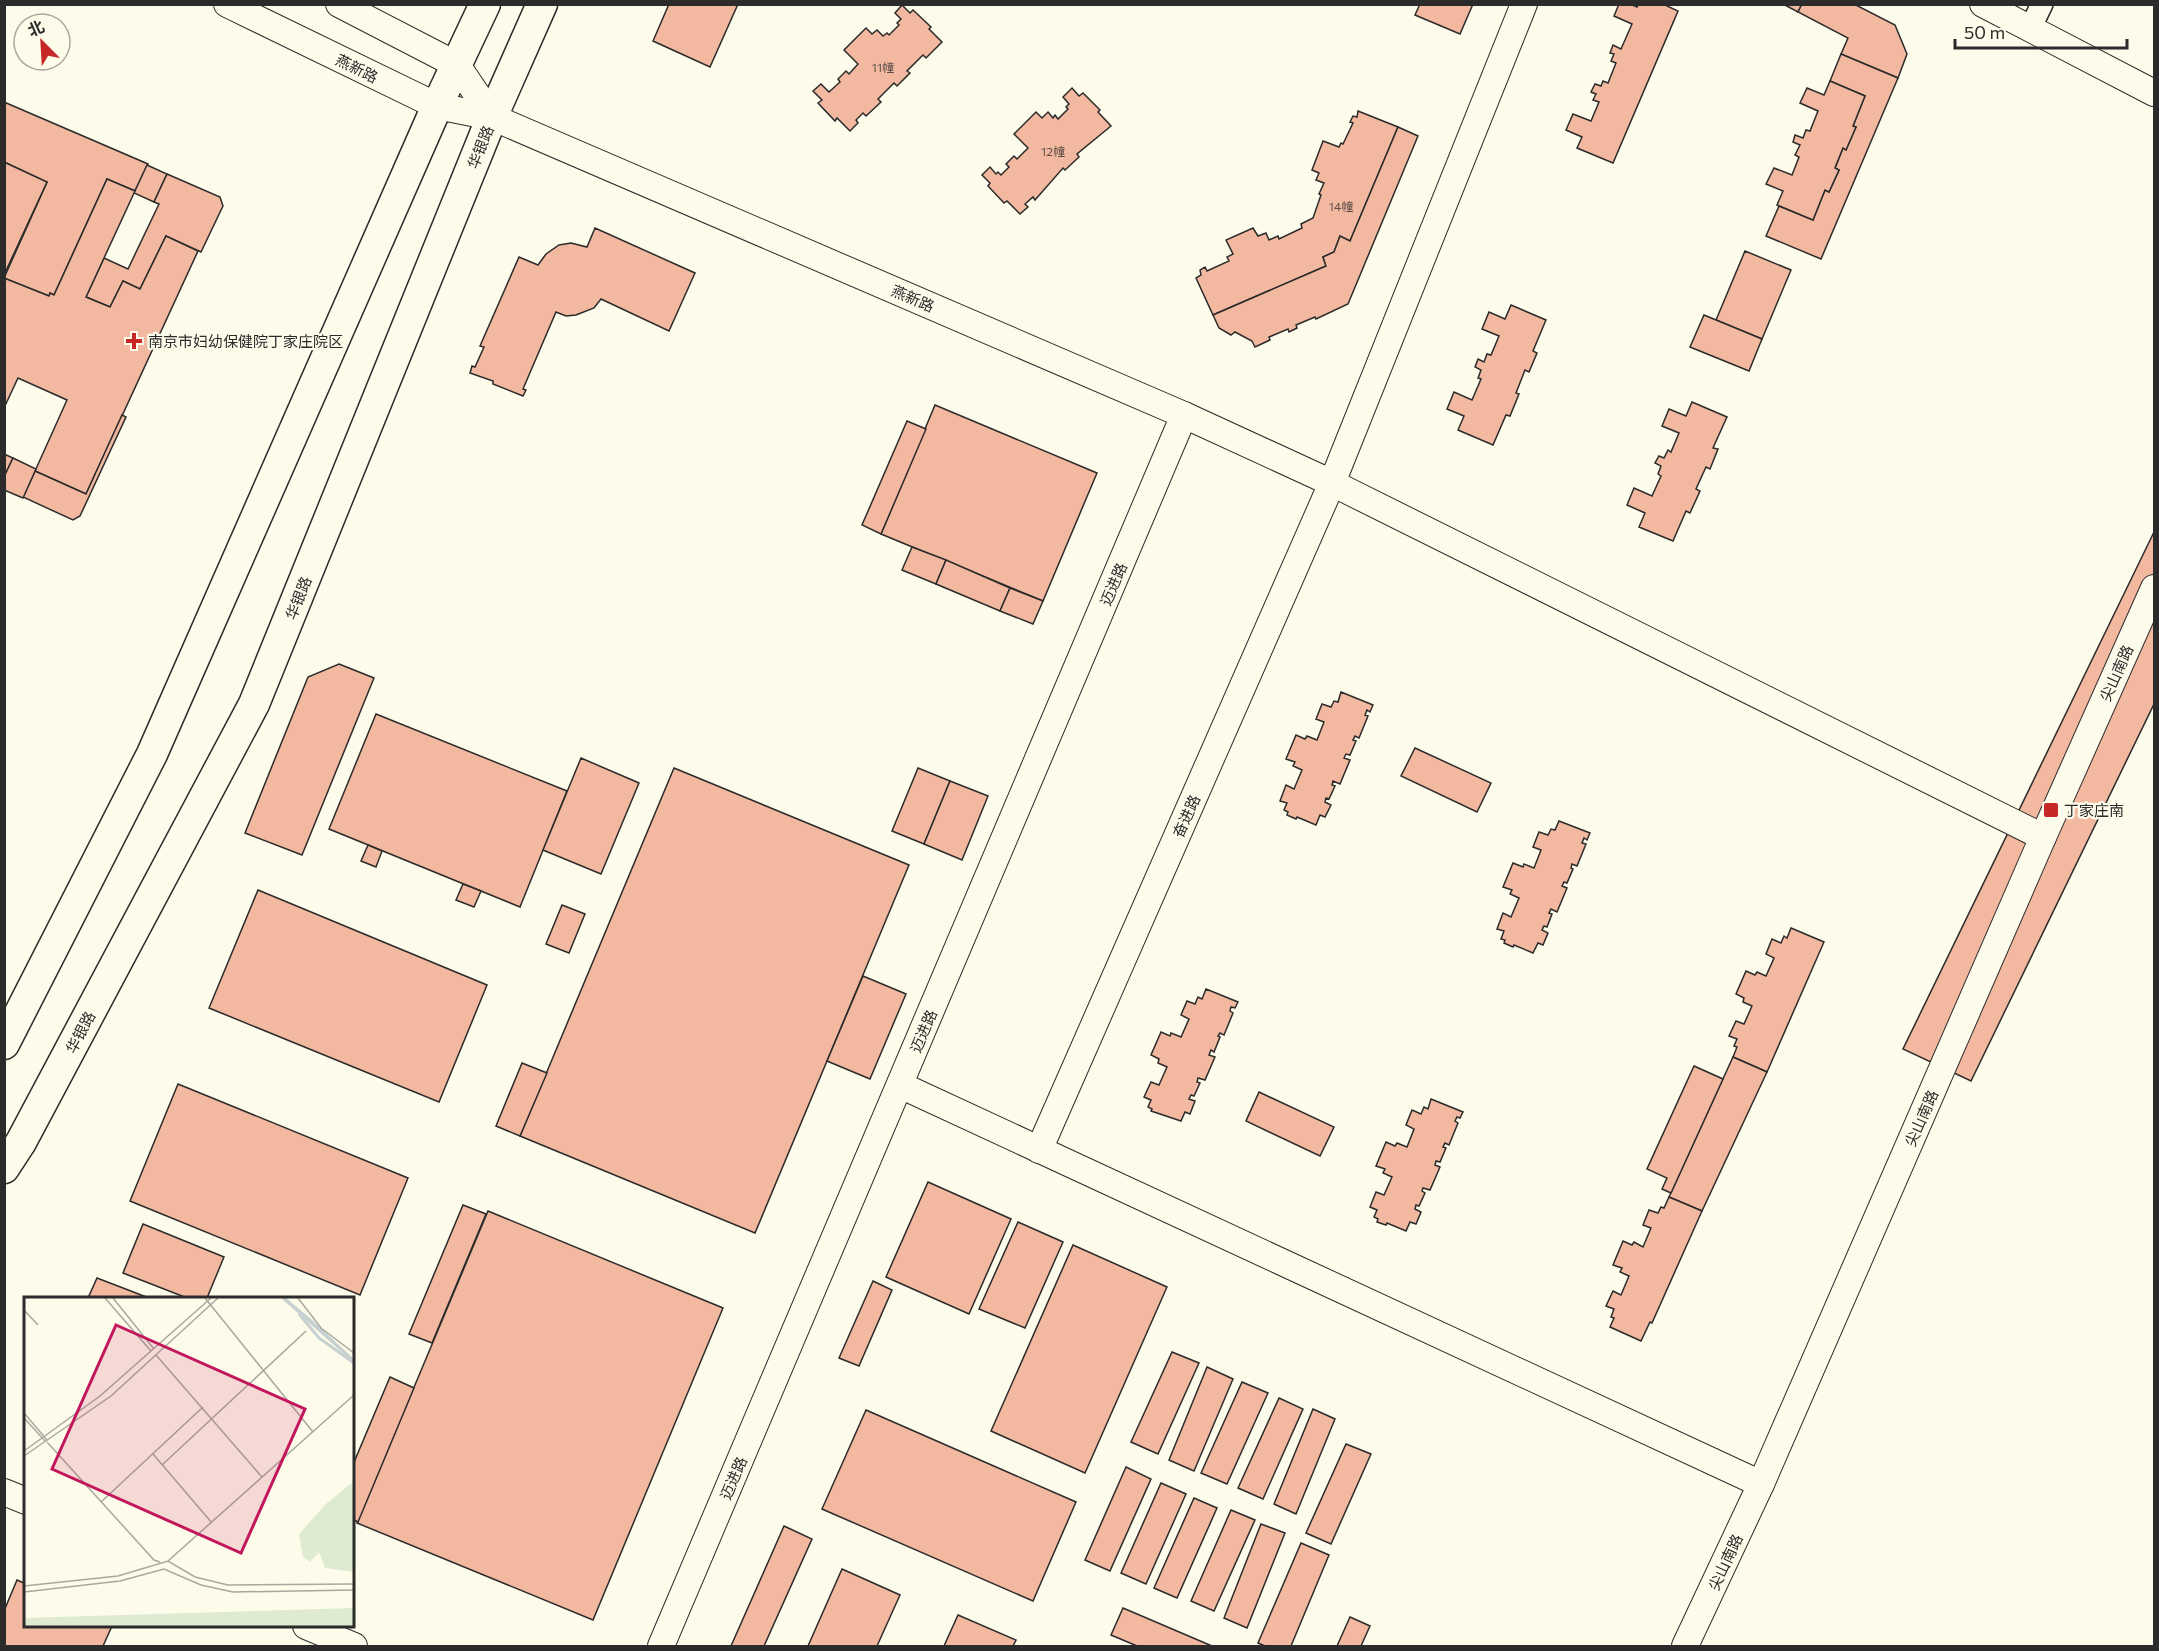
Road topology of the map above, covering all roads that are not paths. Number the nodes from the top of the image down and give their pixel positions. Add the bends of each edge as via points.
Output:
1 (227, 4) edge
2 (339, 4) edge
3 (485, 4) edge
4 (542, 4) edge
5 (1524, 4) edge
6 (1983, 4) edge
7 (2042, 4) edge
8 (2030, 29) junction
9 (457, 65) junction
10 (2154, 93) edge
11 (437, 106) junction
12 (492, 117) junction
13 (1184, 415) junction
14 (1332, 483) junction
15 (2154, 588) edge
16 (2043, 837) junction
17 (4, 1044) edge
18 (900, 1085) junction
19 (1039, 1150) junction
20 (4, 1168) edge
21 (1761, 1484) junction
22 (4, 1492) edge
23 (24, 1501) edge
24 (308, 1627) edge
25 (354, 1647) edge
26 (661, 1647) edge
27 (1685, 1647) edge

1 - 11 street, 燕新路
2 - 9 street
3 - 9 main road
4 - 12 main road, 华银路
5 - 14 street, 奋进路
6 - 8 street
7 - 8 street
8 - 10 street
9 - 11 main road
9 - 12 street
11 - 12 street, 燕新路
11 - 17 main road via 152,754
12 - 13 street, 燕新路
12 - 20 main road, 华银路 via 255,704
13 - 14 street, 燕新路
13 - 18 street, 迈进路
14 - 16 street, 燕新路
14 - 19 street, 奋进路
15 - 16 street, 尖山南路
16 - 21 street, 尖山南路
18 - 19 street
18 - 26 street, 迈进路
19 - 21 street
21 - 27 street, 尖山南路
22 - 23 street
24 - 25 street

